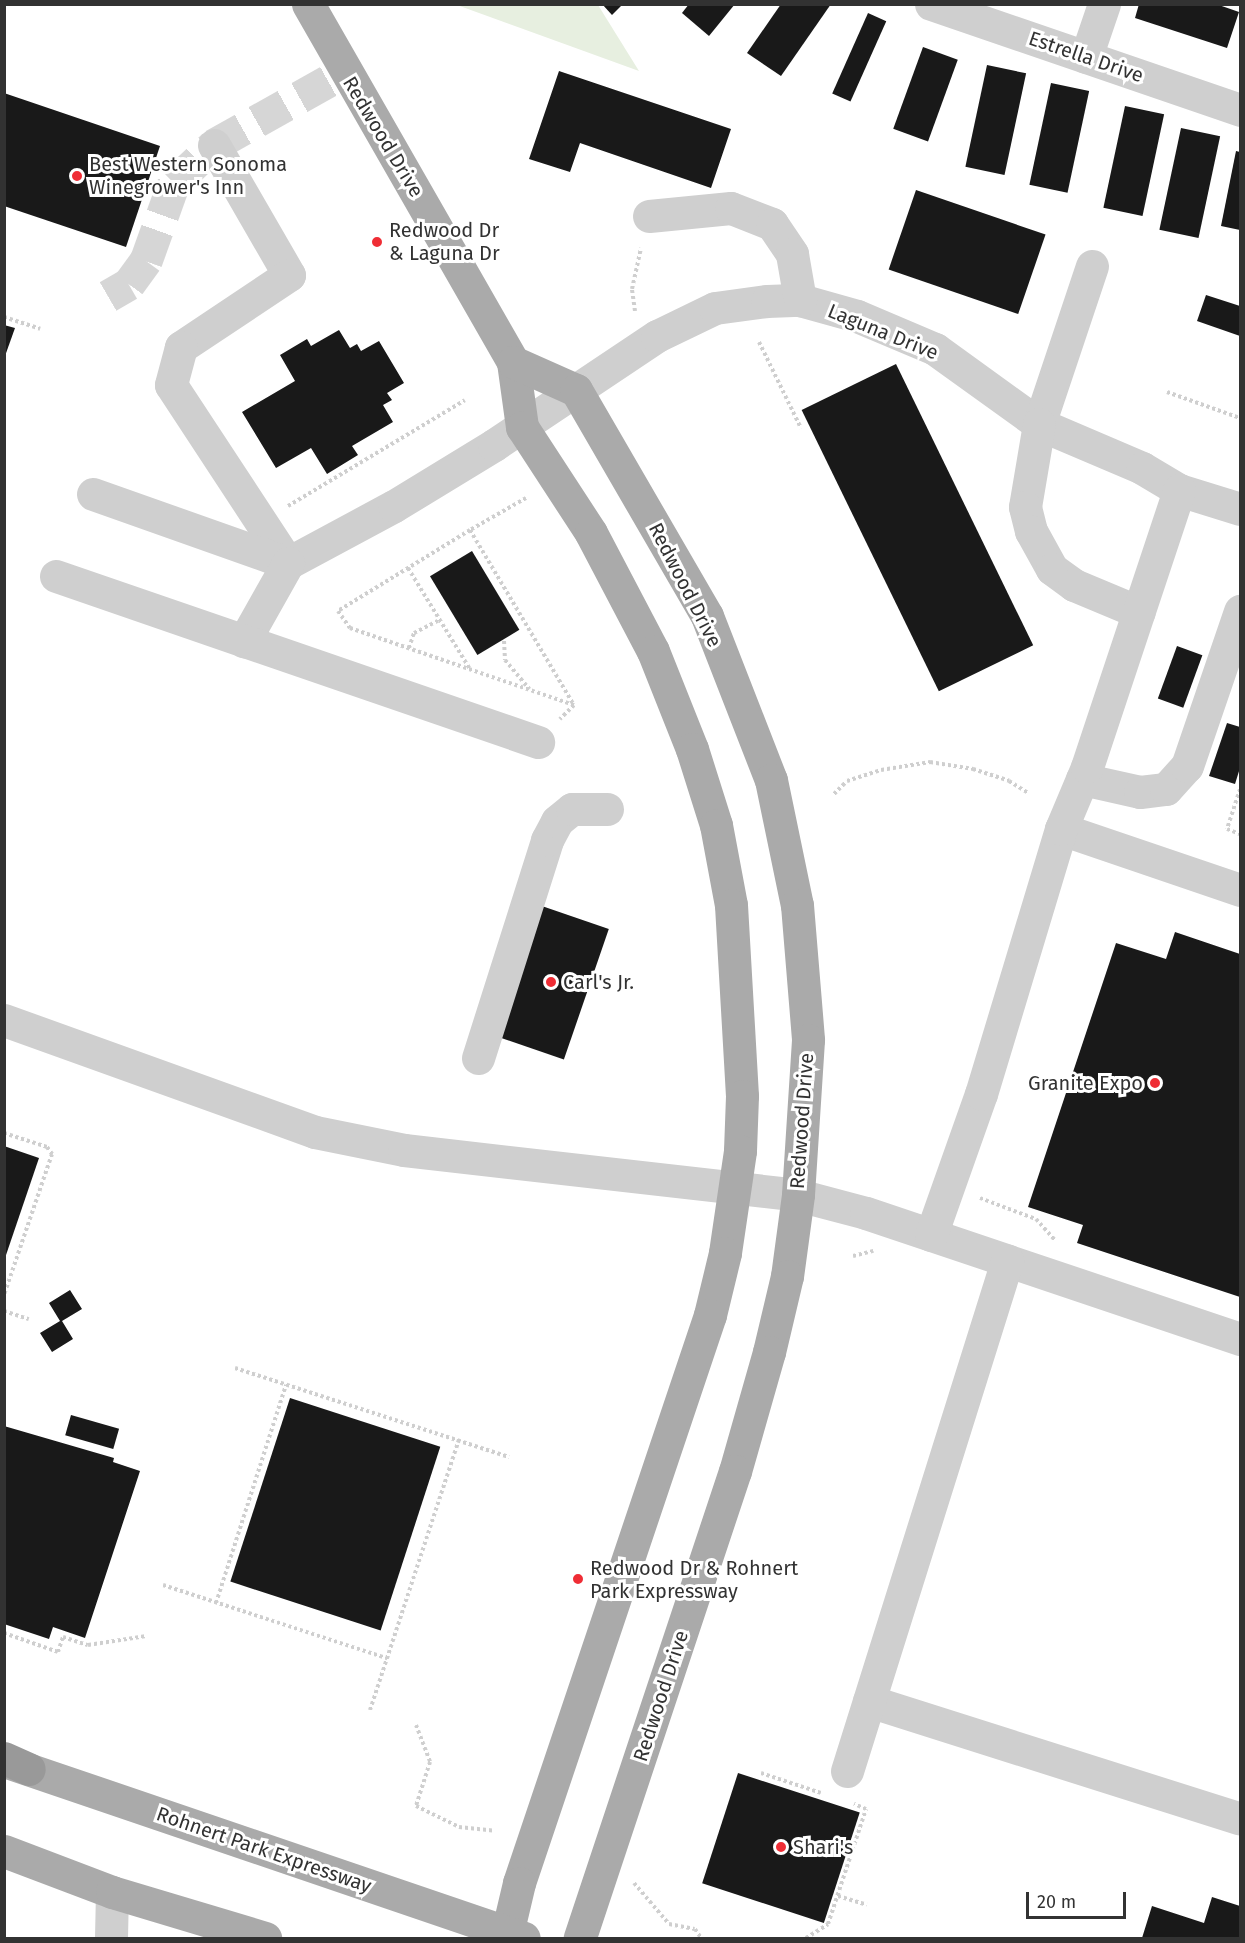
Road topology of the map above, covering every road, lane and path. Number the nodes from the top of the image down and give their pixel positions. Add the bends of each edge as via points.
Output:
1 (308, 4) edge
2 (931, 4) edge
3 (1104, 4) edge
4 (1086, 57) junction
5 (1240, 110) edge
6 (214, 145) dead end
7 (649, 216) joint
8 (1092, 266) dead end
9 (800, 300) junction
10 (4, 317) edge
11 (638, 317) dead end
12 (40, 329) dead end
13 (759, 342) dead end
14 (513, 362) junction
15 (576, 390) junction
16 (1167, 392) dead end
17 (465, 400) dead end
18 (1240, 418) edge
19 (1040, 424) junction
20 (522, 427) junction
21 (801, 428) dead end
22 (1179, 490) junction
23 (93, 494) dead end
24 (526, 498) dead end
25 (1240, 509) edge
26 (261, 522) junction
27 (470, 530) junction
28 (288, 562) junction
29 (408, 568) junction
30 (56, 576) dead end
31 (1240, 611) edge
32 (1139, 612) junction
33 (439, 620) junction
34 (244, 641) junction
35 (504, 641) dead end
36 (409, 648) junction
37 (470, 669) junction
38 (530, 690) junction
39 (574, 705) junction
40 (538, 742) joint
41 (1082, 779) junction
42 (1240, 789) edge
43 (1028, 793) dead end
44 (834, 794) dead end
45 (607, 809) dead end
46 (1061, 829) junction
47 (1240, 834) edge
48 (1240, 890) edge
49 (4, 1020) edge
50 (478, 1058) dead end
51 (4, 1133) edge
52 (735, 1186) junction
53 (798, 1195) junction
54 (931, 1235) junction
55 (1007, 1261) junction
56 (4, 1295) edge
57 (4, 1311) edge
58 (29, 1319) dead end
59 (1240, 1339) edge
60 (234, 1368) dead end
61 (286, 1385) junction
62 (459, 1439) junction
63 (509, 1457) dead end
64 (163, 1585) dead end
65 (216, 1603) junction
66 (4, 1633) edge
67 (146, 1636) dead end
68 (387, 1658) junction
69 (869, 1701) junction
70 (370, 1710) dead end
71 (416, 1725) dead end
72 (13, 1763) edge
73 (761, 1773) dead end
74 (846, 1786) joint
75 (824, 1794) dead end
76 (1240, 1819) edge
77 (495, 1831) dead end
78 (4, 1851) edge
79 (630, 1878) dead end
80 (112, 1892) junction
81 (838, 1896) junction
82 (867, 1905) dead end
83 (512, 1937) edge
84 (111, 1938) edge
85 (265, 1938) edge
86 (580, 1938) edge
87 (700, 1938) edge
88 (806, 1938) edge

1 - 14 main road, Redwood Drive
2 - 4 street, Estrella Drive
3 - 4 street
4 - 5 street, Estrella Drive
6 - 26 street via 289,275 181,347 171,385
7 - 9 street via 731,207 772,224 792,254
7 - 11 path via 632,289
8 - 19 street
9 - 15 street, Laguna Drive via 715,308 657,336
9 - 19 street, Laguna Drive via 857,316 935,349
10 - 12 path
13 - 21 path
14 - 15 main road
14 - 20 main road, Redwood Drive
15 - 20 street, Laguna Drive
15 - 53 main road, Redwood Drive via 706,616 771,780 796,905 808,1040
16 - 18 path
17 - 26 path
19 - 22 street, Laguna Drive via 1142,468
19 - 32 street via 1026,483 1025,507 1031,531 1052,568 1074,585
20 - 28 street, Laguna Drive via 394,506
20 - 52 main road, Redwood Drive via 591,533 653,651 692,749 716,825 731,905 738,994 742,1096
22 - 25 street, Laguna Drive
22 - 32 street
23 - 28 street
24 - 27 path
26 - 28 street
27 - 29 path
27 - 39 path
28 - 34 street
29 - 33 path
29 - 36 path via 338,611 350,628
30 - 34 street
31 - 41 street via 1187,766 1166,789 1140,792
32 - 41 street
33 - 36 path via 414,633
33 - 37 path
34 - 40 street
35 - 38 path via 505,660
36 - 37 path
37 - 38 path
38 - 39 path
39 - 40 path
41 - 46 street
42 - 47 path via 1227,829
43 - 44 path via 1009,781 973,769 930,762 881,770 847,781
45 - 50 street via 572,809 557,820 547,840
46 - 48 street
46 - 54 street via 981,1094
49 - 52 street via 315,1132 404,1150
51 - 56 path via 47,1147 52,1154
52 - 53 street
52 - 83 main road, Redwood Drive via 710,1315 519,1883
53 - 54 street
53 - 86 main road, Redwood Drive via 788,1276 735,1471
54 - 55 street
55 - 59 street
55 - 69 street
57 - 58 path
60 - 61 path
61 - 62 path
61 - 65 path
62 - 63 path
62 - 68 path
64 - 65 path
65 - 68 path
66 - 67 path via 58,1652 63,1637 88,1645
68 - 70 path
69 - 74 street
69 - 76 street
71 - 77 path via 430,1762 416,1806 459,1827
72 - 83 main road, Rohnert Park Expressway
73 - 75 path
74 - 81 path via 866,1809
78 - 80 main road
79 - 87 path via 669,1924 695,1929
80 - 84 street
80 - 85 main road
81 - 82 path
81 - 88 path via 828,1924

